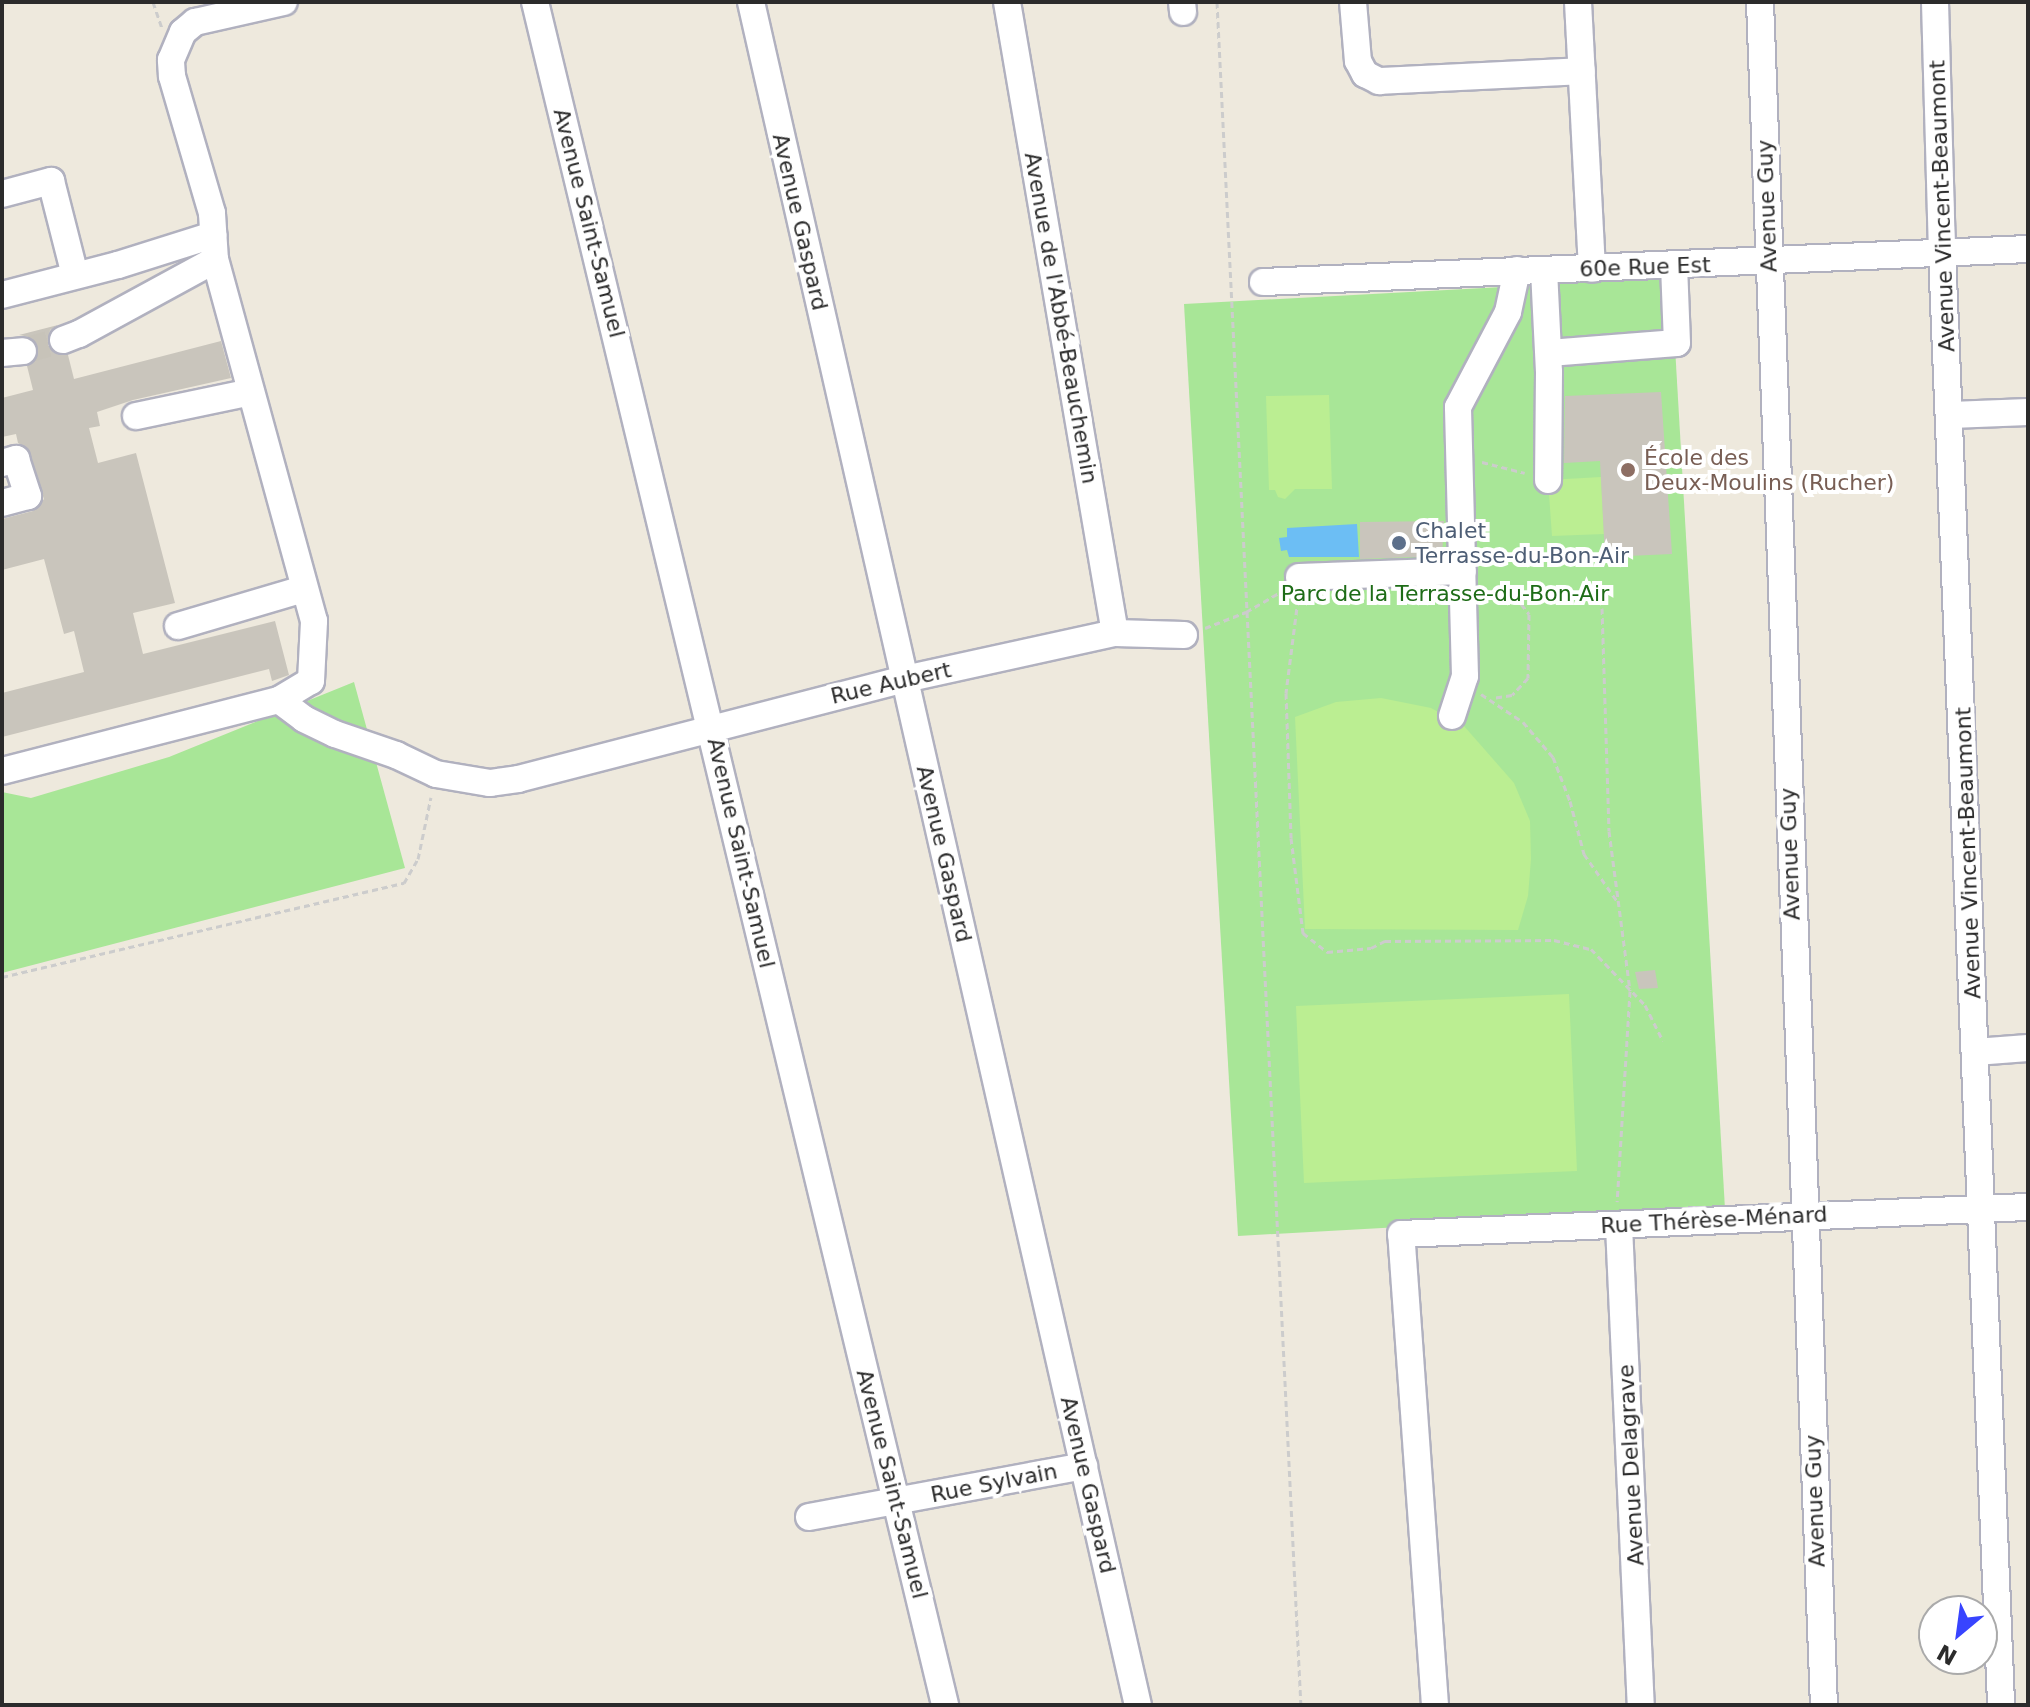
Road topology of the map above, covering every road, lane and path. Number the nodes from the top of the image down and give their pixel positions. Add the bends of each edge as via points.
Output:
1 (284, 2) edge
2 (535, 2) edge
3 (751, 2) edge
4 (1007, 2) edge
5 (1217, 2) edge
6 (1353, 2) edge
7 (1578, 2) edge
8 (1760, 2) edge
9 (1935, 2) edge
10 (1582, 71) junction
11 (2, 194) edge
12 (214, 248) junction
13 (2028, 249) edge
14 (1942, 253) junction
15 (1768, 262) junction
16 (1674, 266) junction
17 (1592, 269) junction
18 (1517, 270) junction
19 (1544, 270) junction
20 (75, 275) junction
21 (1263, 282) dead end
22 (2, 295) edge
23 (63, 340) tunnel mouth
24 (1549, 353) junction
25 (251, 392) junction
26 (2028, 412) edge
27 (1951, 415) junction
28 (136, 416) dead end
29 (2, 463) edge
30 (1460, 469) junction
31 (1548, 480) joint
32 (2, 503) edge
33 (1463, 571) junction
34 (1299, 577) junction
35 (304, 589) junction
36 (1602, 608) dead end
37 (1246, 612) junction
38 (1464, 616) junction
39 (178, 626) dead end
40 (1115, 633) junction
41 (1184, 635) joint
42 (905, 679) junction
43 (279, 700) junction
44 (1452, 716) dead end
45 (711, 727) junction
46 (2, 771) edge
47 (436, 774) junction
48 (1619, 904) junction
49 (2, 977) edge
50 (1630, 991) junction
51 (1663, 1041) dead end
52 (2028, 1048) edge
53 (1975, 1052) junction
54 (1981, 1207) junction
55 (2028, 1207) edge
56 (1803, 1214) junction
57 (1619, 1226) junction
58 (1084, 1466) junction
59 (895, 1501) junction
60 (809, 1517) dead end
61 (945, 1705) edge
62 (1138, 1705) edge
63 (1301, 1705) edge
64 (1435, 1705) edge
65 (1641, 1705) edge
66 (1824, 1705) edge
67 (2001, 1705) edge

1 - 12 street via 195,22 183,32 171,60 212,213
2 - 45 street, Avenue Saint-Samuel
3 - 42 street, Avenue Gaspard
4 - 40 street, Avenue de l'Abbé-Beauchemin
5 - 37 path
6 - 10 street via 1358,61 1365,74 1379,81
7 - 10 street
8 - 15 street, Avenue Guy
9 - 14 street, Avenue Vincent-Beaumont
10 - 17 street
11 - 20 street via 51,181
12 - 20 street
12 - 23 street
12 - 25 street
13 - 14 street, 60e Rue Est
14 - 15 street, 60e Rue Est
14 - 27 street, Avenue Vincent-Beaumont
15 - 16 street, 60e Rue Est
15 - 56 street, Avenue Guy
16 - 17 street, 60e Rue Est
16 - 24 street via 1677,343
17 - 19 street, 60e Rue Est
18 - 19 street, 60e Rue Est
18 - 21 street, 60e Rue Est
18 - 30 street via 1508,312 1458,407
19 - 24 street
20 - 22 street
24 - 31 street
25 - 28 street
25 - 35 street
26 - 27 street
27 - 53 street, Avenue Vincent-Beaumont
29 - 32 street via 16,459 28,496
30 - 31 path via 1481,461
30 - 33 street
33 - 34 street
33 - 38 street
34 - 37 path via 1278,596
34 - 50 path via 1298,622 1286,693 1291,838 1303,933 1327,952 1371,948 1385,941 1554,940 1591,949
35 - 39 street
35 - 43 street via 314,621 311,681
36 - 48 path via 1609,831
37 - 41 path
37 - 63 path
38 - 44 street via 1464,687
38 - 48 path via 1475,598 1493,590 1505,591 1529,614 1528,678 1512,695 1490,698 1523,722 1553,757 1584,854
40 - 41 street, Rue Aubert
40 - 42 street, Rue Aubert
42 - 45 street, Rue Aubert
42 - 58 street, Avenue Gaspard
43 - 46 street
43 - 47 street, Rue Aubert via 335,734
45 - 47 street, Rue Aubert via 518,779 490,783
45 - 59 street, Avenue Saint-Samuel
47 - 49 path via 418,859 404,883
48 - 50 path
50 - 51 path via 1645,1005
50 - 57 path
52 - 53 street
53 - 54 street, Avenue Vincent-Beaumont
54 - 55 street, Rue Thérèse-Ménard
54 - 56 street, Rue Thérèse-Ménard
54 - 67 street, Avenue Vincent-Beaumont
56 - 57 street, Rue Thérèse-Ménard
56 - 66 street, Avenue Guy
57 - 64 street, Rue Thérèse-Ménard via 1401,1234
57 - 65 street, Avenue Delagrave
58 - 59 street, Rue Sylvain
58 - 62 street, Avenue Gaspard
59 - 60 street, Rue Sylvain
59 - 61 street, Avenue Saint-Samuel

